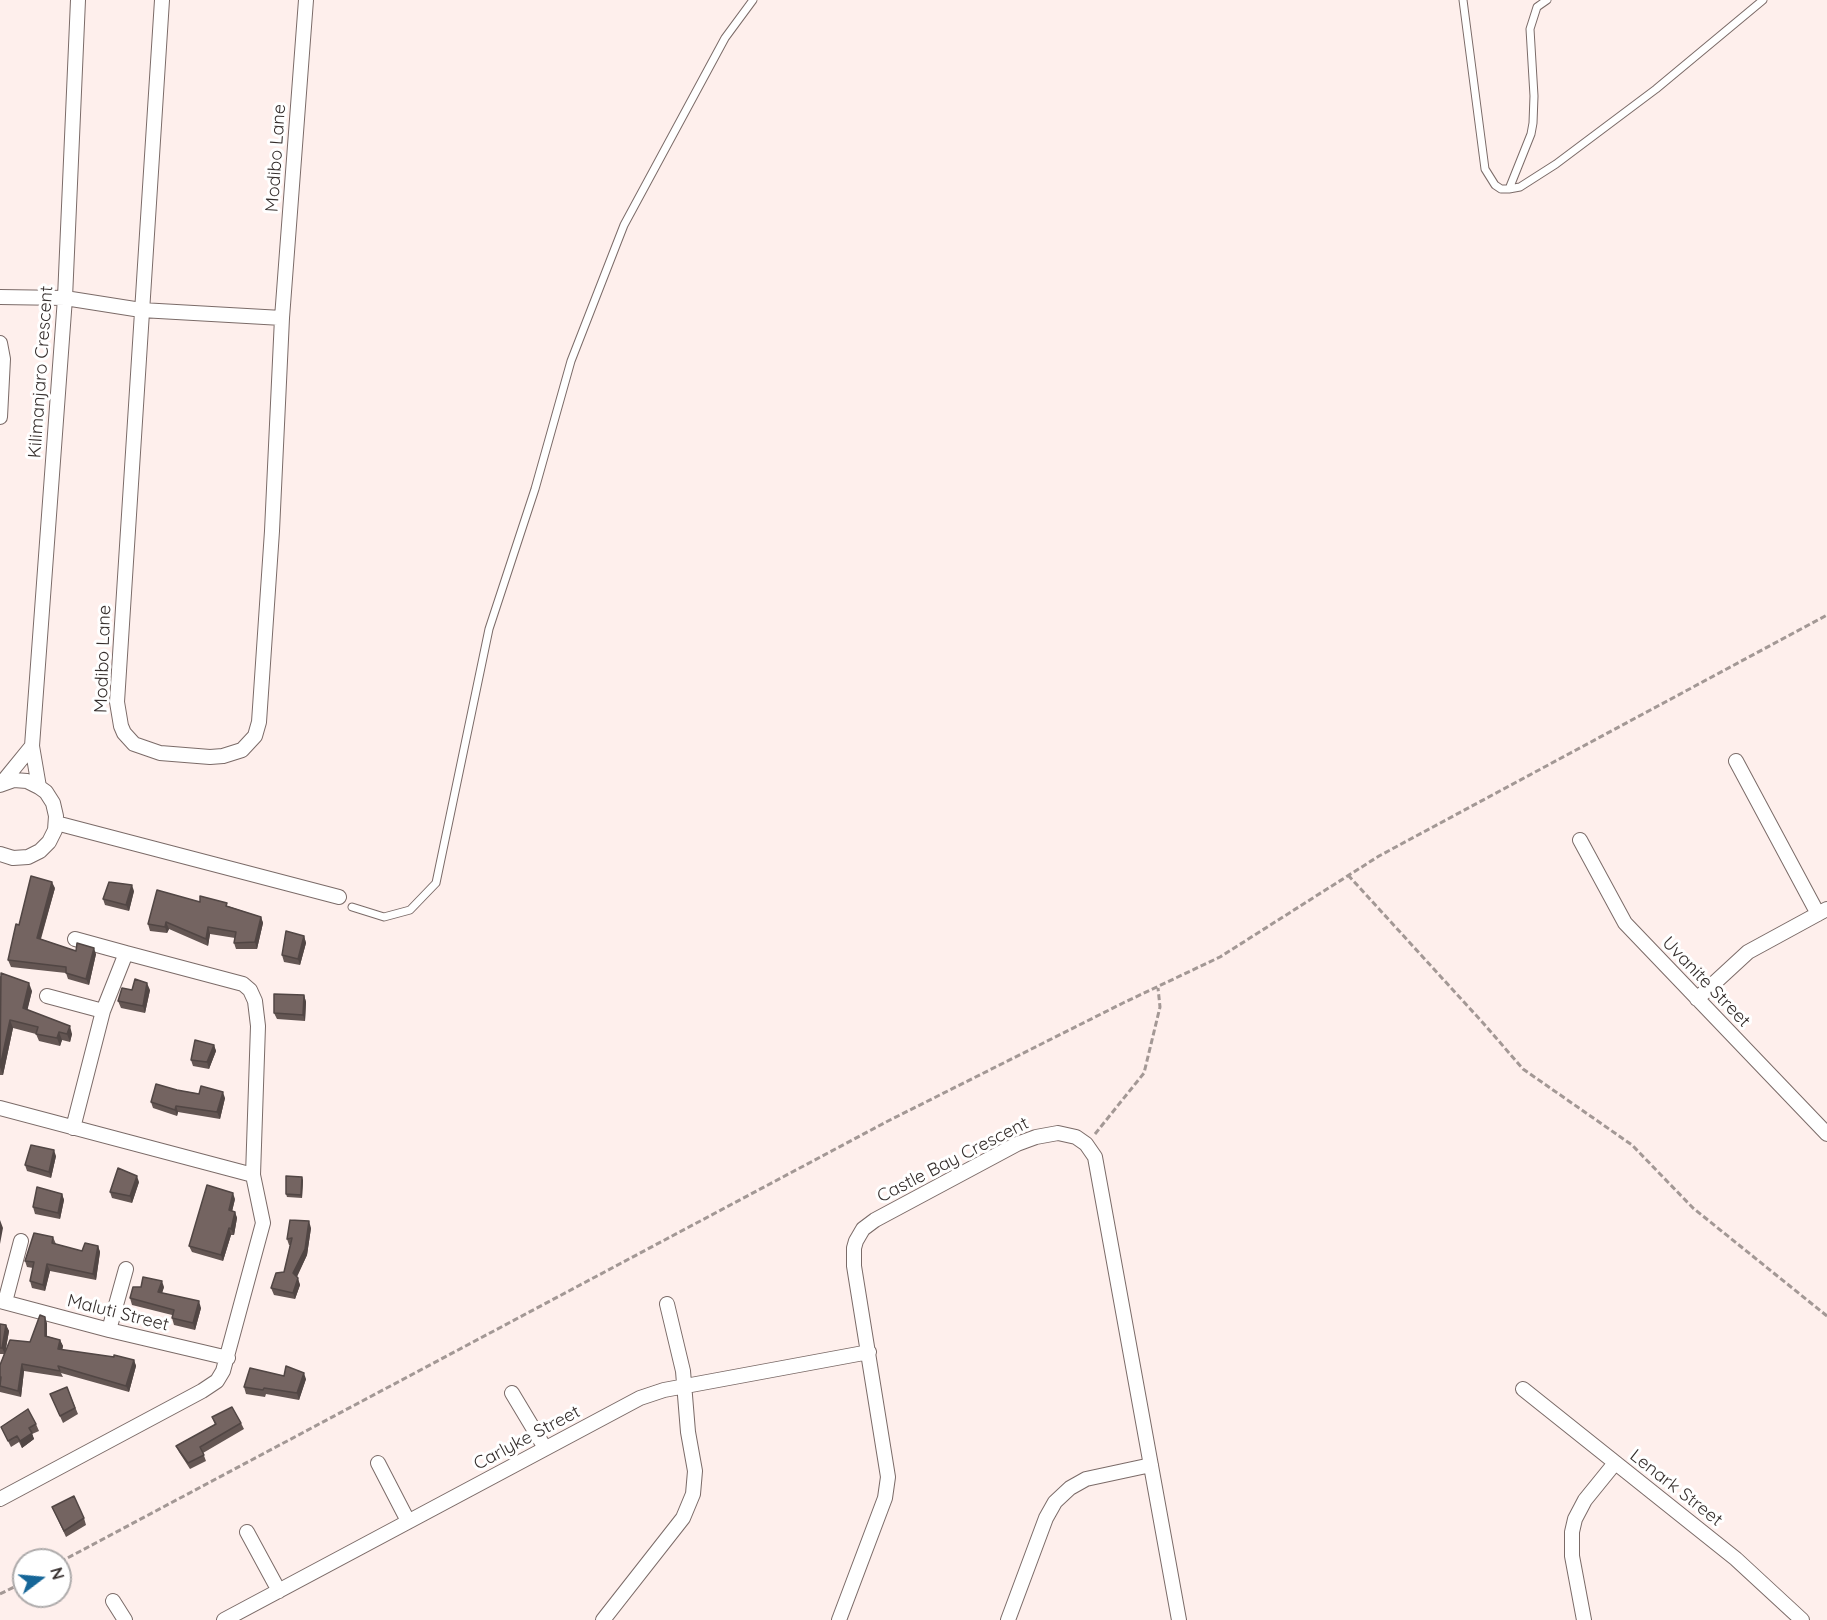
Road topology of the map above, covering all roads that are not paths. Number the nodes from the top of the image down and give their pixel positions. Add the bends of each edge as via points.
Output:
1 (78, 0) edge
2 (162, 0) edge
3 (306, 0) edge
4 (753, 0) edge
5 (1463, 0) edge
6 (1547, 0) edge
7 (1763, 0) edge
8 (1509, 189) junction
9 (0, 297) edge
10 (65, 298) junction
11 (141, 310) junction
12 (282, 318) junction
13 (0, 343) edge
14 (0, 417) edge
15 (32, 746) junction
16 (1736, 761) dead end
17 (1, 784) edge
18 (39, 787) junction
19 (56, 823) junction
20 (1580, 840) dead end
21 (0, 854) edge
22 (339, 897) dead end
23 (352, 907) dead end
24 (1822, 911) edge
25 (75, 939) dead end
26 (126, 953) junction
27 (47, 996) dead end
28 (1697, 999) junction
29 (103, 1011) junction
30 (0, 1108) edge
31 (73, 1128) junction
32 (1827, 1134) edge
33 (253, 1175) junction
34 (21, 1241) dead end
35 (126, 1269) dead end
36 (2, 1302) edge
37 (667, 1304) dead end
38 (109, 1330) junction
39 (868, 1352) junction
40 (228, 1358) junction
41 (684, 1386) junction
42 (1523, 1389) dead end
43 (512, 1392) dead end
44 (546, 1448) junction
45 (378, 1463) dead end
46 (1615, 1463) junction
47 (1151, 1465) junction
48 (0, 1499) edge
49 (408, 1521) junction
50 (247, 1532) dead end
51 (279, 1591) junction
52 (113, 1600) dead end
53 (125, 1620) edge
54 (224, 1620) edge
55 (603, 1620) edge
56 (839, 1620) edge
57 (1008, 1620) edge
58 (1179, 1620) edge
59 (1584, 1620) edge
60 (1802, 1620) edge

1 - 10 street, Kilimanjaro Crescent
2 - 11 street, Modibo Lane
3 - 12 street, Modibo Lane
4 - 23 lane via 724,38 624,225 571,361 535,489 489,629 436,883 410,910 384,917
5 - 8 lane via 1485,169 1495,185
6 - 8 lane via 1537,7 1531,23 1533,123
7 - 8 lane via 1656,89 1556,164 1520,187
9 - 10 street
10 - 11 street
10 - 15 street, Kilimanjaro Crescent
11 - 12 street
11 - 12 street, Modibo Lane via 118,717 124,733 146,750 210,757 242,750 255,736 259,722
13 - 14 street
15 - 17 street
15 - 18 street, Kilimanjaro Crescent
16 - 24 street
17 - 18 street via 14,780
18 - 19 street via 53,803
19 - 21 street via 50,842 40,851 28,857
19 - 22 street
20 - 28 street, Uvanite Street via 1625,923
24 - 28 street via 1748,952
25 - 26 street
26 - 29 street
26 - 33 street via 243,984 250,990 258,1026
27 - 29 street
28 - 32 street, Uvanite Street
29 - 31 street
30 - 31 street
31 - 33 street
33 - 40 street via 262,1230
34 - 36 street
35 - 38 street
36 - 38 street, Maluti Street
37 - 41 street
38 - 40 street, Maluti Street
39 - 41 street, Carlyke Street
39 - 47 street, Castle Bay Crescent via 854,1258 854,1245 863,1229 1026,1140 1058,1133 1076,1137 1086,1143 1098,1169
39 - 56 street, Castle Bay Crescent via 888,1465 887,1489
40 - 48 street via 220,1377 207,1387
41 - 44 street, Carlyke Street via 640,1398
41 - 55 street via 694,1471 688,1510
42 - 46 street, Lenark Street
43 - 44 street
44 - 49 street, Carlyke Street
45 - 49 street
46 - 59 street via 1584,1500 1572,1532 1572,1556
46 - 60 street, Lenark Street via 1736,1559
47 - 57 street via 1086,1479 1055,1502
47 - 58 street
49 - 51 street, Carlyke Street
50 - 51 street
51 - 54 street, Carlyke Street
52 - 53 street

